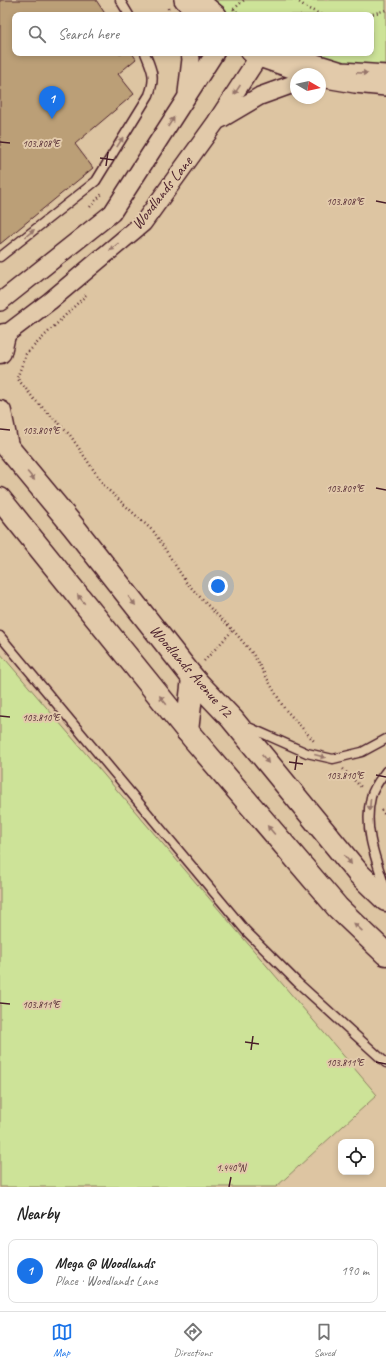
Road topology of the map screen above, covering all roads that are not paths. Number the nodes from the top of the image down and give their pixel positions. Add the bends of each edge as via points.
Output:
1 (120, 0) edge
2 (177, 0) edge
3 (183, 0) edge
4 (200, 0) edge
5 (127, 12) edge
6 (181, 12) edge
7 (195, 12) edge
8 (214, 12) edge
9 (146, 56) edge
10 (190, 56) edge
11 (213, 56) edge
12 (256, 56) edge
13 (260, 56) edge
14 (294, 56) edge
15 (291, 68) edge
16 (386, 74) edge
17 (326, 79) edge
18 (290, 85) edge
19 (386, 87) edge
20 (186, 97) junction
21 (216, 122) junction
22 (0, 257) edge
23 (0, 302) edge
24 (2, 342) edge
25 (0, 412) edge
26 (3, 442) edge
27 (0, 499) edge
28 (0, 636) edge
29 (193, 678) junction
30 (232, 719) junction
31 (187, 731) junction
32 (386, 739) edge
33 (386, 771) edge
34 (386, 890) edge
35 (386, 900) edge
36 (386, 954) edge
37 (386, 1063) edge

1 - 5 lane
2 - 6 street
3 - 7 street
4 - 8 street
22 -> 9 lane via 96,181 154,83 154,75
10 - 20 street
11 - 20 street, Woodlands Lane
12 -> 21 street, Woodlands Lane
13 - 15 street
14 -> 16 street via 342,71
17 - 19 street
18 - 21 street via 260,96
23 -> 20 street, Woodlands Lane via 112,214
21 -> 24 street, Woodlands Lane via 143,223
25 - 26 main road
26 -> 29 main road, Woodlands Avenue 12
31 -> 27 main road
28 - 37 lane via 246,931 297,982
29 - 30 main road, Woodlands Avenue 12
29 - 31 main road
30 -> 32 lane via 307,753 333,759 362,752
30 -> 35 main road, Woodlands Avenue 12 via 359,874
36 -> 31 main road via 338,908
33 -> 34 lane via 371,796 368,819 369,837

